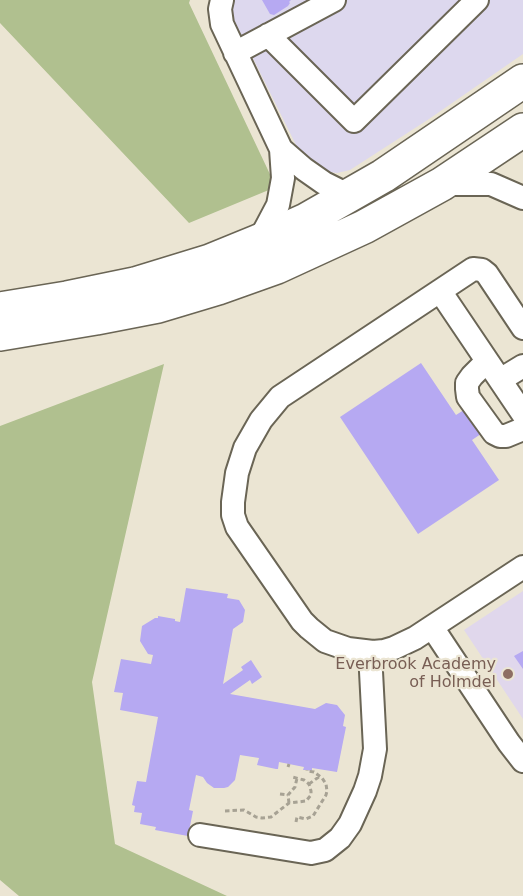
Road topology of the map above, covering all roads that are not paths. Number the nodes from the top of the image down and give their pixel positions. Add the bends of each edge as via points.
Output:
1 (222, 0) edge
2 (334, 0) edge
3 (477, 0) edge
4 (268, 35) junction
5 (235, 53) junction
6 (523, 81) edge
7 (523, 130) edge
8 (281, 149) junction
9 (442, 184) junction
10 (350, 196) junction
11 (523, 198) edge
12 (260, 241) junction
13 (440, 291) junction
14 (0, 309) edge
15 (523, 328) edge
16 (0, 334) edge
17 (487, 361) junction
18 (523, 366) edge
19 (500, 380) junction
20 (523, 414) edge
21 (523, 429) edge
22 (523, 567) edge
23 (432, 627) junction
24 (370, 652) junction
25 (523, 761) edge
26 (200, 835) dead end

1 - 5 street via 222,24
2 - 4 street
3 - 4 street via 354,121
4 - 5 street
5 - 8 street
6 - 10 highway
7 - 9 highway
8 - 10 street via 324,183
8 - 12 street via 283,178 278,205
9 - 11 street via 491,184
9 - 16 highway via 307,255 218,288 158,306
10 - 12 highway
12 - 14 highway via 135,284
13 - 15 street via 473,268 482,270
13 - 17 street
13 - 24 street via 280,398 261,420 237,473 233,502 237,527 302,621 335,645
17 - 19 street
17 - 21 street via 467,383 468,397 494,433 506,436
18 - 19 street
19 - 20 street
22 - 23 street
23 - 24 street via 394,648
23 - 25 street
24 - 26 street via 374,756 359,806 340,838 325,850 311,853

